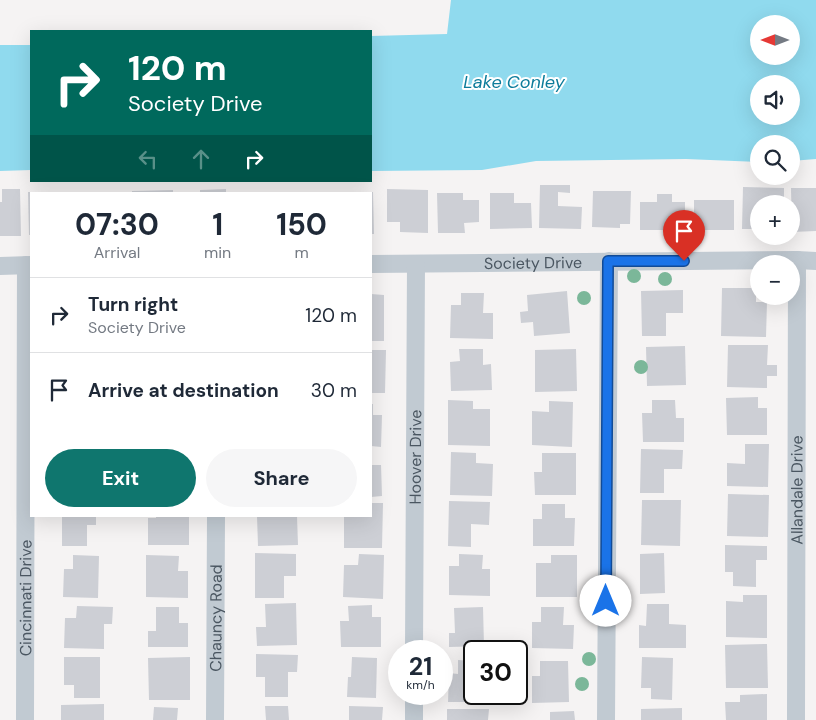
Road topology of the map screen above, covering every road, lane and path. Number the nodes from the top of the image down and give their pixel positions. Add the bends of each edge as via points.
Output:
1 (750, 260) edge
2 (800, 260) edge
3 (608, 261) junction
4 (816, 261) edge
5 (372, 264) edge
6 (416, 264) junction
7 (0, 266) edge
8 (28, 266) edge
9 (797, 305) edge
10 (216, 517) edge
11 (414, 640) edge
12 (414, 705) edge
13 (25, 720) edge
14 (215, 720) edge
15 (414, 720) edge
16 (606, 720) edge
17 (796, 720) edge

1 - 3 street, Society Drive
2 - 4 street, Society Drive
3 - 6 street, Society Drive
3 - 16 street
5 - 6 street, Society Drive
6 - 11 street, Hoover Drive
7 - 8 street
8 - 13 street, Cincinnati Drive
9 - 17 street, Allandale Drive
10 - 14 street, Chauncy Road
12 - 15 street

